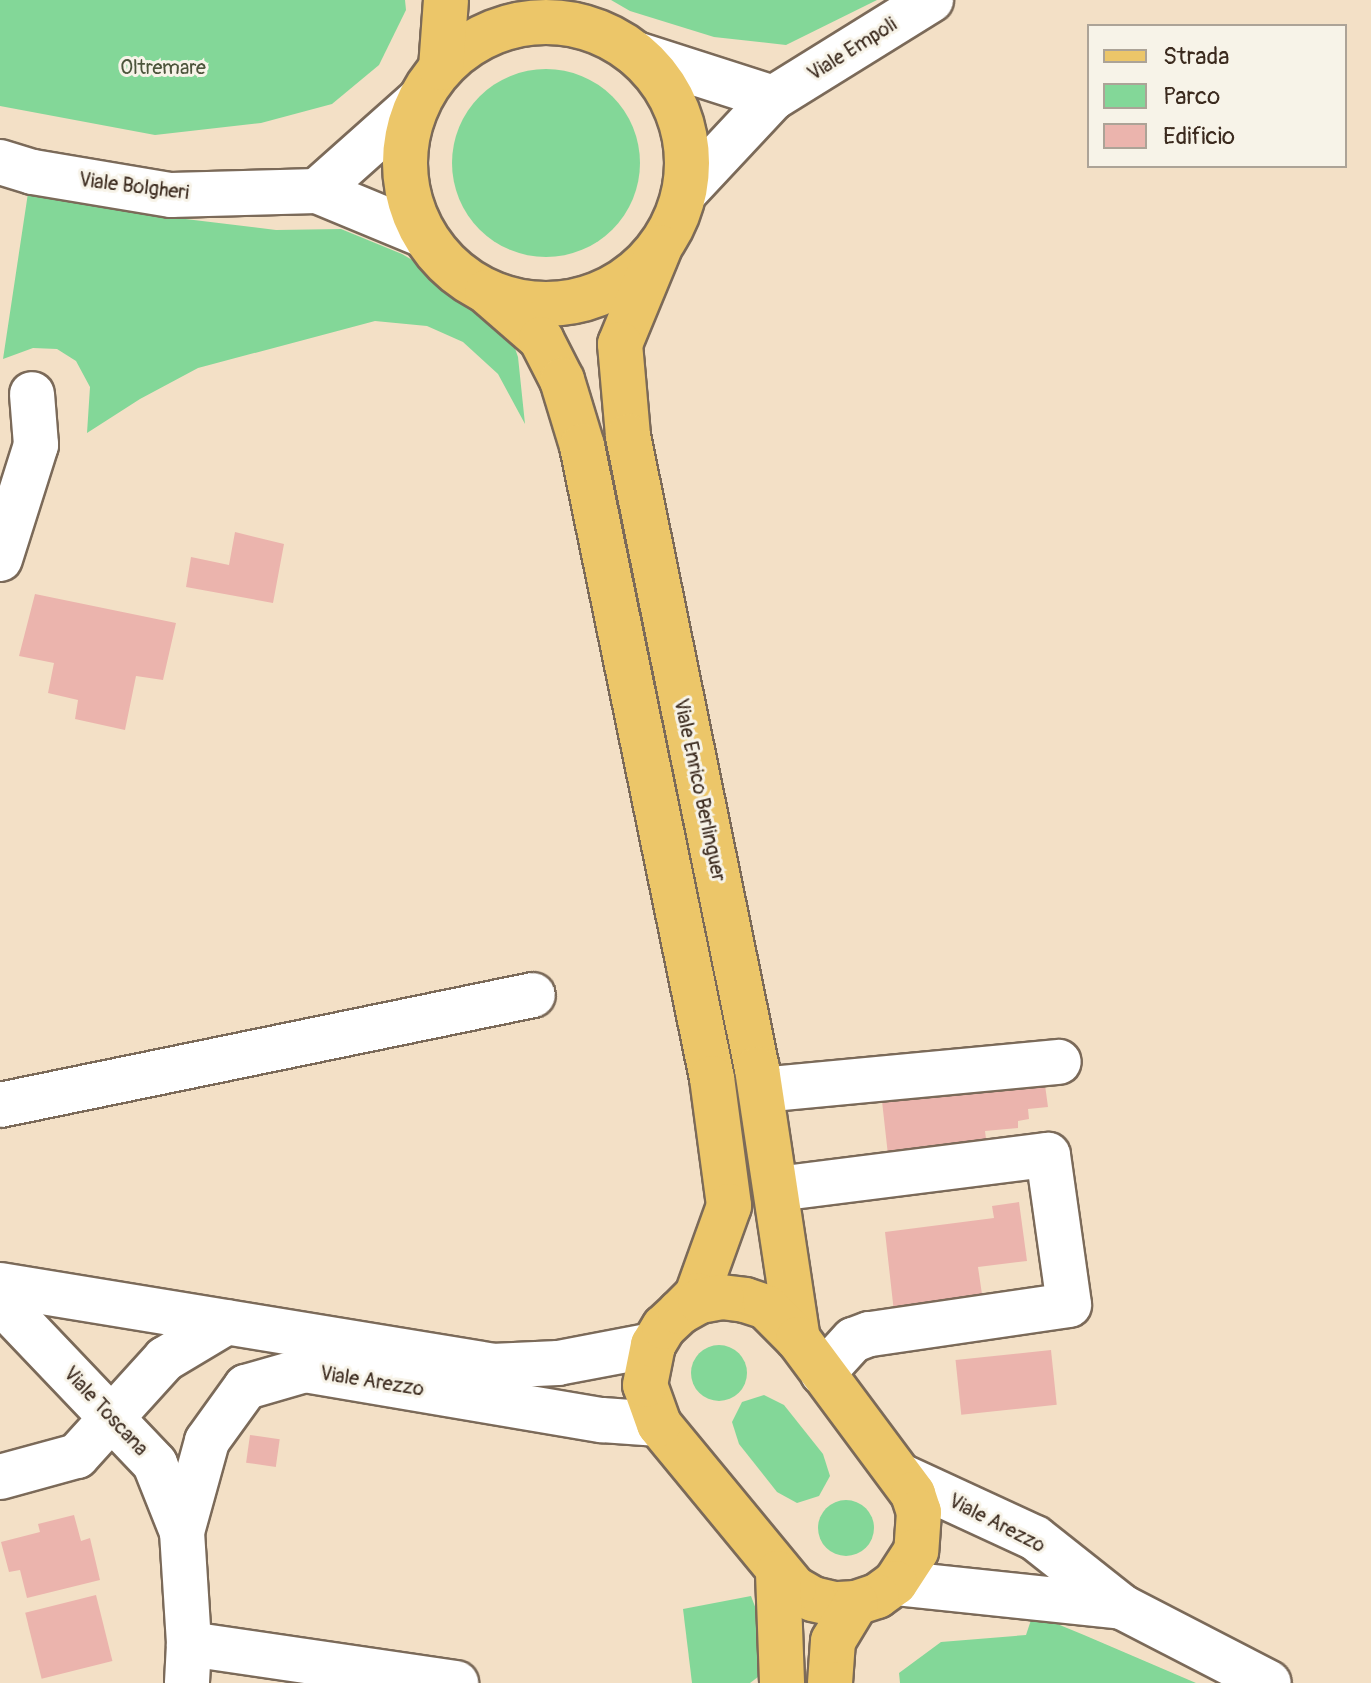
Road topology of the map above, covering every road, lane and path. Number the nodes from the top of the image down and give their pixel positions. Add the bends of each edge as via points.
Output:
1 (446, 0) edge
2 (529, 0) edge
3 (922, 2) edge
4 (568, 23) junction
5 (636, 54) junction
6 (430, 84) junction
7 (773, 98) junction
8 (0, 162) edge
9 (317, 191) junction
10 (685, 192) junction
11 (423, 235) junction
12 (660, 247) junction
13 (487, 292) junction
14 (32, 394) dead end
15 (0, 559) edge
16 (533, 995) dead end
17 (1059, 1062) dead end
18 (761, 1090) junction
19 (0, 1105) edge
20 (777, 1189) junction
21 (0, 1285) edge
22 (0, 1301) edge
23 (680, 1312) junction
24 (227, 1322) junction
25 (653, 1345) junction
26 (811, 1356) junction
27 (112, 1416) junction
28 (659, 1424) junction
29 (0, 1477) edge
30 (903, 1477) junction
31 (182, 1532) junction
32 (778, 1573) junction
33 (895, 1583) junction
34 (856, 1603) junction
35 (1122, 1607) junction
36 (188, 1663) edge
37 (456, 1683) edge
38 (782, 1683) edge
39 (830, 1683) edge
40 (1269, 1683) edge

1 - 6 main road
2 - 4 main road
3 - 7 street, Viale Empoli
4 - 5 main road via 605,34
4 - 6 main road via 533,22 499,29 467,45
5 - 7 street
5 - 10 main road via 662,82 680,116 688,154
6 - 9 street
6 - 11 main road via 405,145 407,191
7 - 10 street, Viale Empoli
8 - 9 street, Viale Bolgheri via 171,195
9 - 11 street, Viale Bolgheri
10 - 12 main road
11 - 13 main road via 451,268
12 - 13 main road via 633,275 600,294 524,303
12 - 18 main road, Viale Enrico Berlinguer via 620,344 628,436
13 - 23 main road via 541,339 562,380 582,446 712,1078 729,1206 697,1295
14 - 15 street via 36,445
16 - 19 street
17 - 18 street
18 - 20 main road, Viale Enrico Berlinguer
20 - 26 main road, Viale Enrico Berlinguer
20 - 26 street via 1048,1155 1069,1305 869,1334
21 - 24 street, Viale Arezzo
22 - 27 street, Viale Toscana
23 - 25 main road
23 - 26 main road via 722,1297 766,1307
24 - 25 street, Viale Arezzo via 492,1366 558,1363
24 - 27 street via 165,1359
25 - 28 main road via 645,1385
26 - 30 main road
27 - 29 street via 77,1456
27 - 31 street, Viale Toscana via 155,1464
28 - 31 street, Viale Arezzo via 602,1420 305,1370 246,1387 207,1441
28 - 32 main road
30 - 33 main road via 919,1512 920,1532 916,1551
30 - 35 street, Viale Arezzo via 1035,1538
31 - 36 street, Viale Toscana
32 - 34 main road via 813,1599
32 - 38 main road
33 - 34 main road
33 - 35 street, Viale Arezzo
34 - 39 main road via 833,1641
35 - 40 street, Viale Arezzo
36 - 37 street

